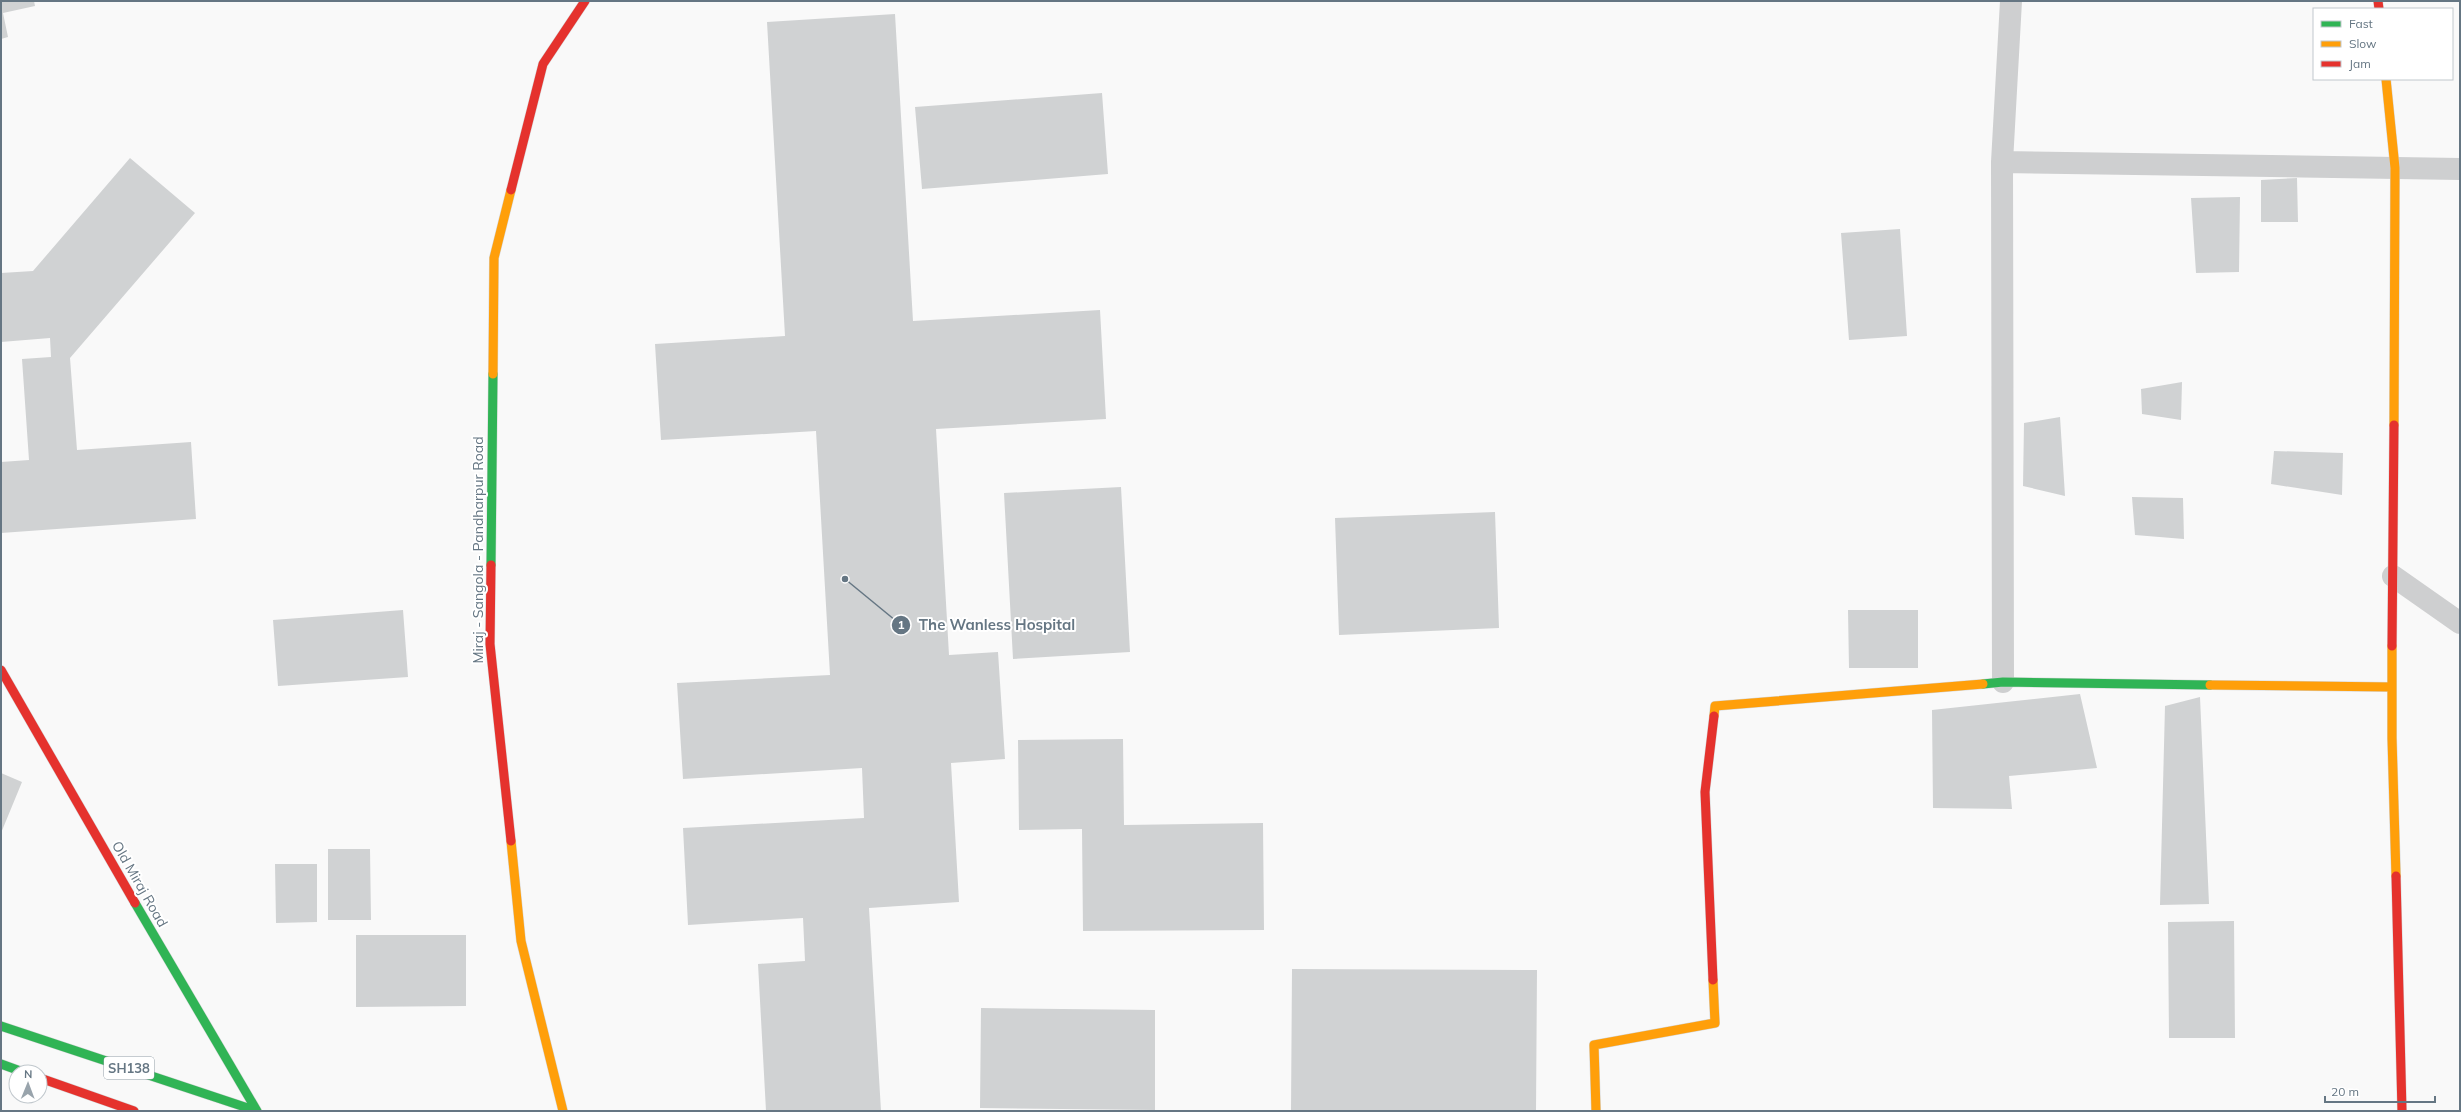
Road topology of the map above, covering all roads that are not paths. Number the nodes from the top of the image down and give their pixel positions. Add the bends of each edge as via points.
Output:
1 (585, 1) edge
2 (2011, 1) edge
3 (2386, 80) edge
4 (2002, 162) junction
5 (2396, 168) junction
6 (2460, 169) edge
7 (2393, 576) junction
8 (2460, 623) edge
9 (1, 670) edge
10 (2003, 682) junction
11 (2392, 687) junction
12 (1, 1026) edge
13 (48, 1081) edge
14 (134, 1111) edge
15 (257, 1111) edge
16 (563, 1111) edge
17 (1596, 1111) edge
18 (2402, 1111) edge

1 - 16 main road, Miraj - Sangola - Pandharpur Road via 543,64 494,258 490,644 521,940
2 - 4 street
3 - 5 main road
4 - 5 street
4 - 10 street
5 - 6 street
5 - 7 main road
7 - 8 street
7 - 11 main road
9 - 15 main road, Old Miraj Road
10 - 11 main road
10 - 17 main road via 1715,706 1705,792 1715,1023 1594,1045
11 - 18 main road
12 - 15 main road, SH138
13 - 14 main road

